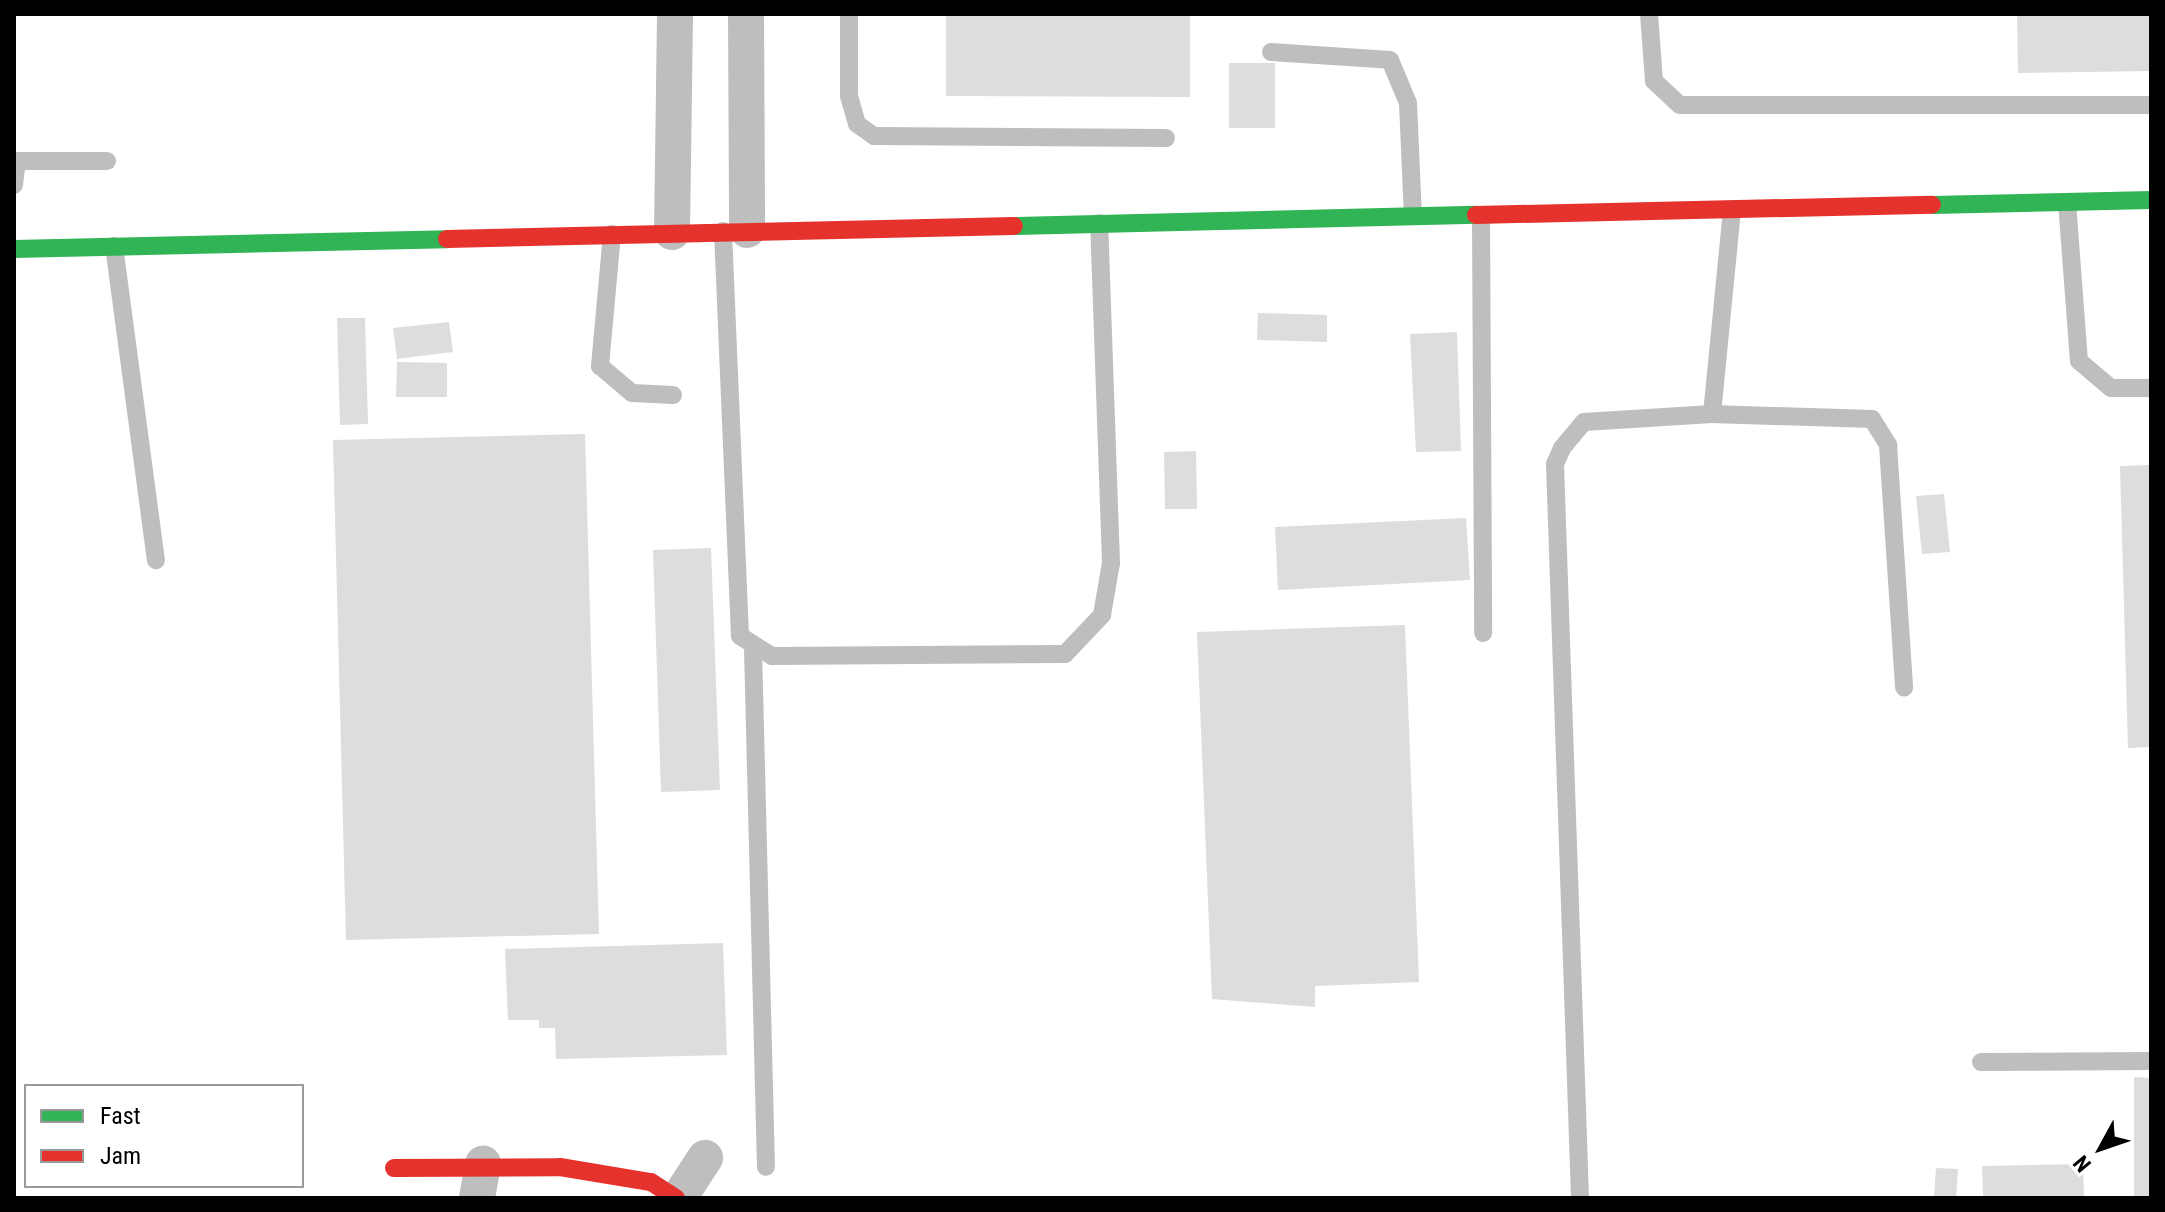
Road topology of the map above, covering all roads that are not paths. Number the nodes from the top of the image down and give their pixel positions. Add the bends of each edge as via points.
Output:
1 (675, 14) edge
2 (746, 14) edge
3 (849, 14) edge
4 (1649, 14) edge
5 (1271, 52) dead end
6 (2151, 105) edge
7 (1166, 138) dead end
8 (16, 161) edge
9 (107, 161) dead end
10 (14, 185) edge
11 (2151, 200) edge
12 (2067, 202) junction
13 (1732, 209) junction
14 (1481, 215) junction
15 (1413, 216) junction
16 (1099, 223) junction
17 (735, 231) junction
18 (672, 232) junction
19 (612, 234) junction
20 (114, 246) junction
21 (14, 249) edge
22 (2151, 388) edge
23 (673, 395) dead end
24 (1712, 414) junction
25 (156, 560) dead end
26 (1483, 633) dead end
27 (753, 648) junction
28 (1904, 687) dead end
29 (2151, 1061) edge
30 (1981, 1062) dead end
31 (705, 1158) dead end
32 (766, 1167) dead end
33 (394, 1168) dead end
34 (480, 1181) edge
35 (677, 1198) edge
36 (1580, 1198) edge

1 - 18 street
2 - 17 street
3 - 7 lane via 849,96 857,124 874,136
4 - 6 lane via 1654,81 1680,105
5 - 15 lane via 1390,60 1408,103
8 - 9 lane
8 - 10 lane
11 - 12 street
12 - 13 street
12 - 22 lane via 2079,361 2111,388
13 - 14 street
13 - 24 lane
14 - 15 street
14 - 26 lane
15 - 16 street
16 - 17 street
16 - 27 lane via 1111,563 1102,615 1083,642 1065,654 772,656
17 - 18 street
17 - 27 lane via 735,623
18 - 19 street
19 - 20 street
19 - 23 lane via 600,366 632,393
20 - 21 street
20 - 25 lane
24 - 28 lane via 1872,419 1887,434
24 - 36 lane via 1584,422 1555,464
27 - 32 lane
29 - 30 lane
31 - 35 street
33 - 34 street
34 - 35 street via 615,1175 651,1182

